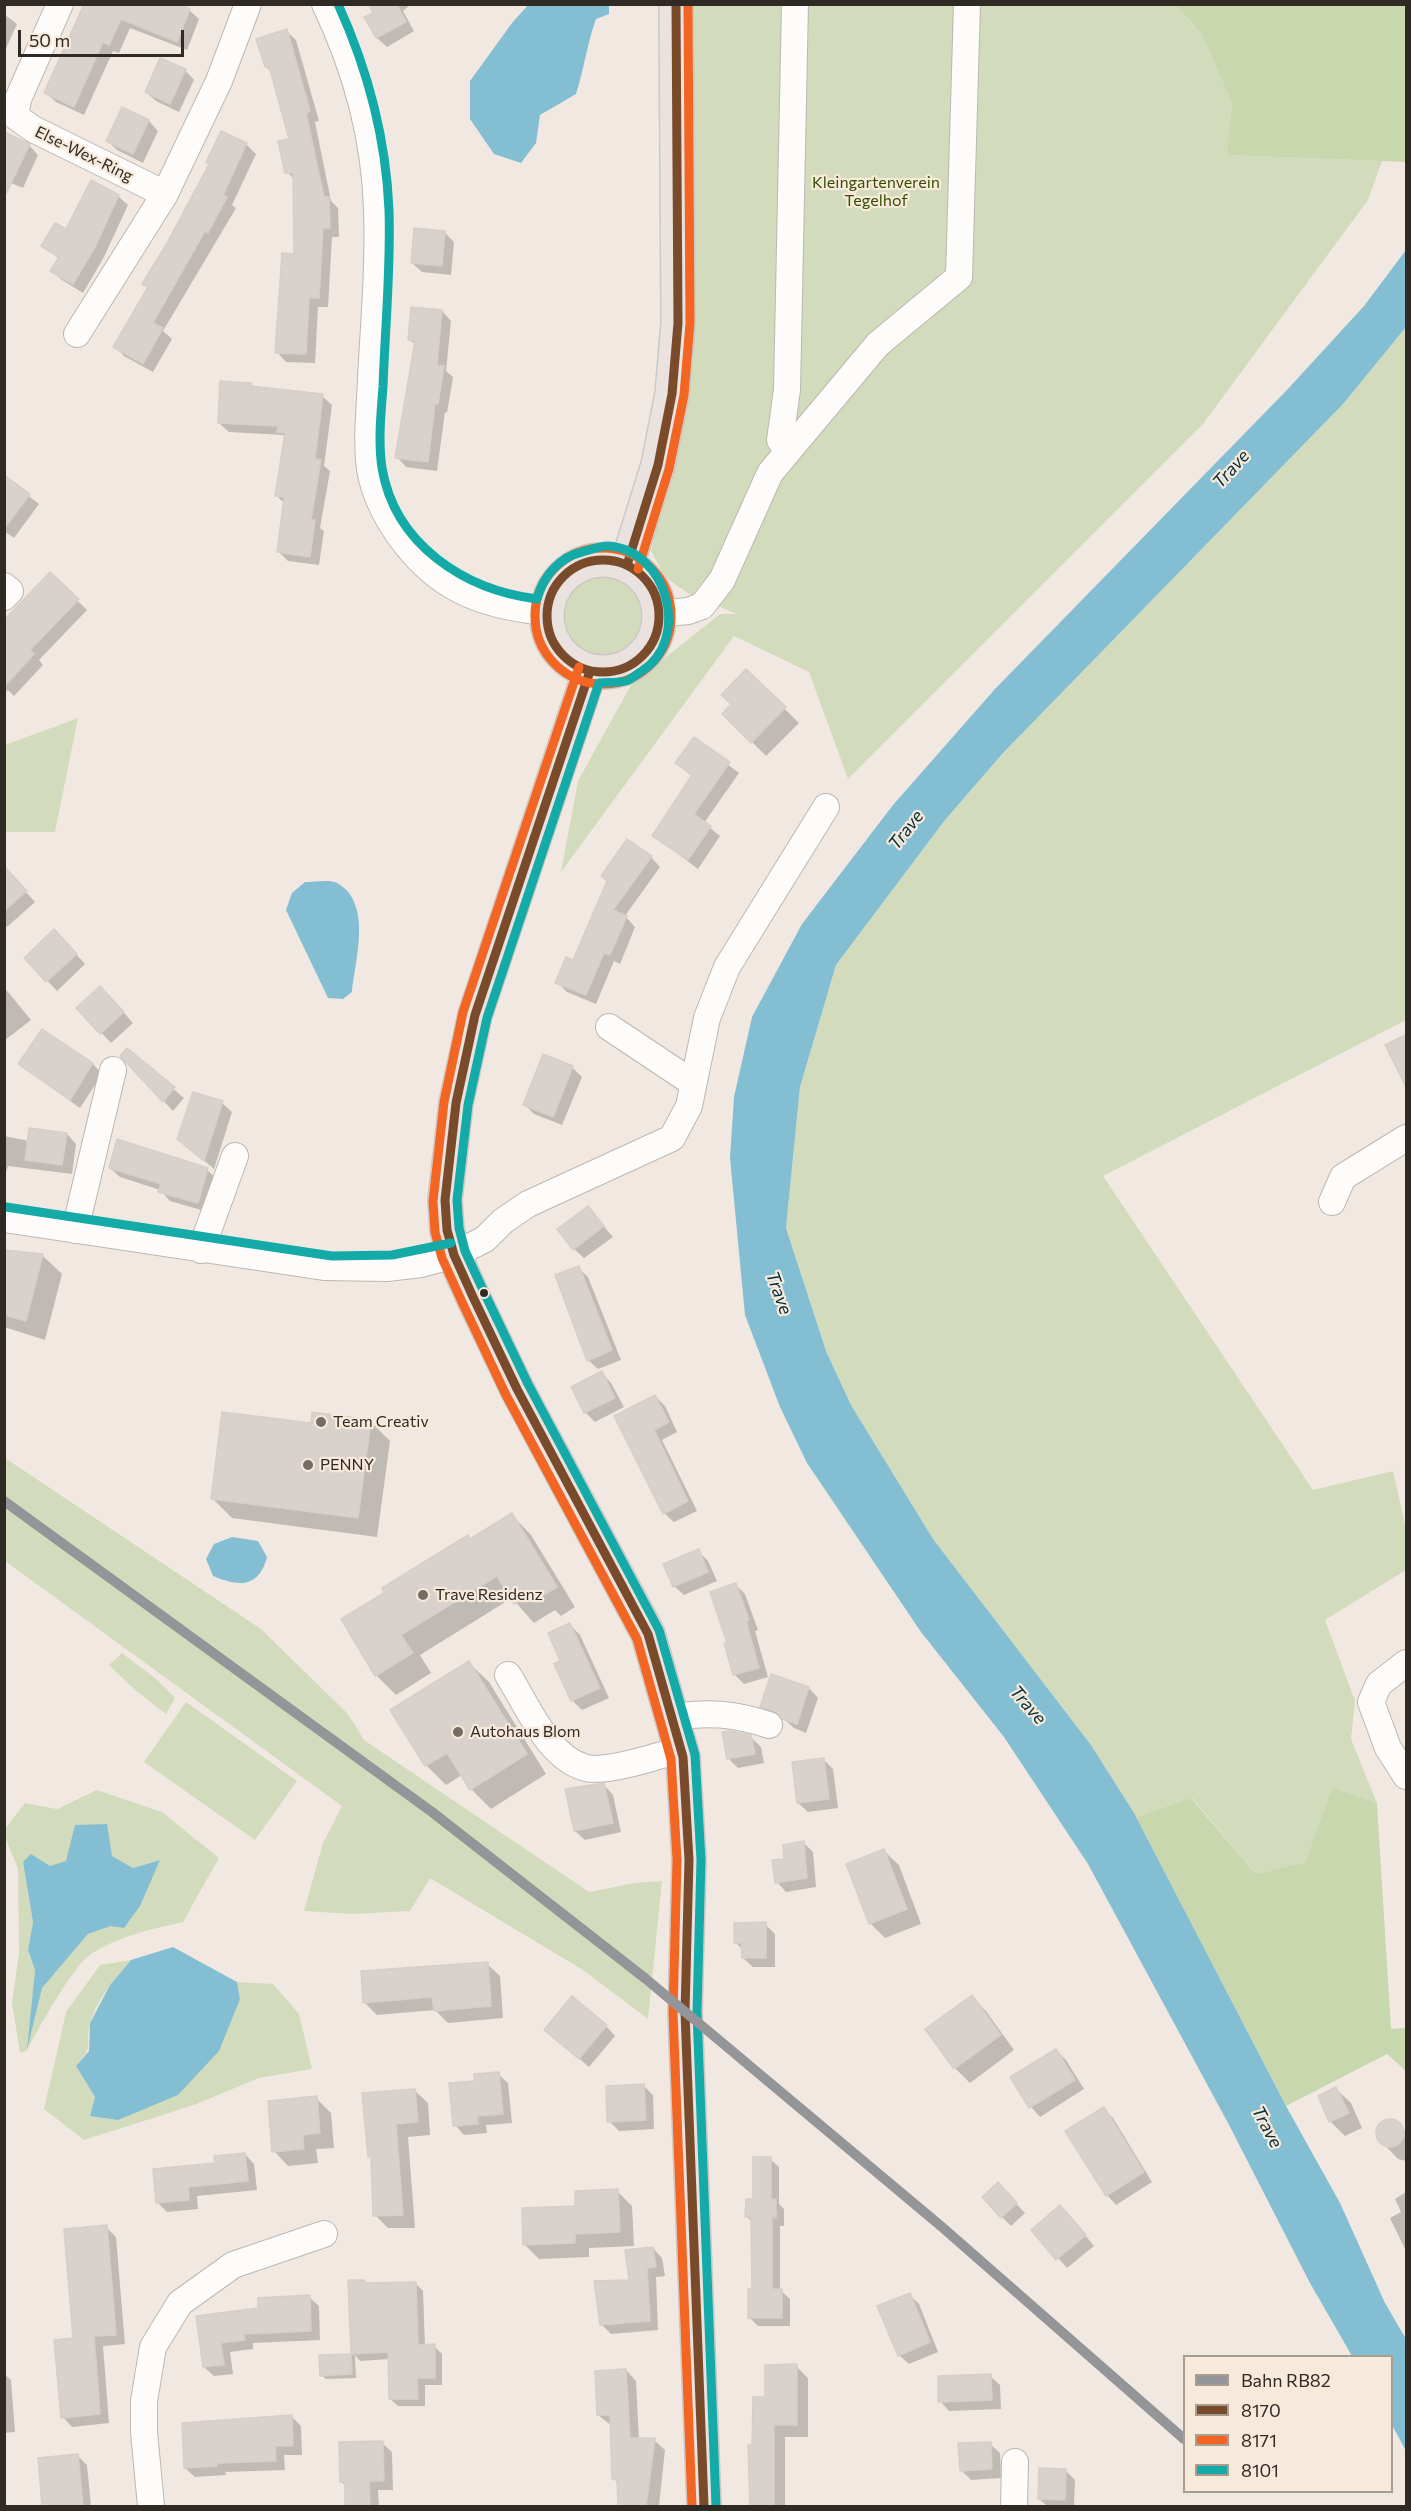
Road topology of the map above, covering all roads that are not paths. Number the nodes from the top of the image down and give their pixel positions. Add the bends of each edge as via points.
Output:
1 (60, 4) edge
2 (248, 4) edge
3 (325, 4) edge
4 (676, 4) edge
5 (795, 4) edge
6 (967, 4) edge
7 (165, 194) junction
8 (77, 334) dead end
9 (788, 451) junction
10 (627, 565) junction
11 (4, 586) edge
12 (4, 597) edge
13 (546, 612) junction
14 (659, 614) junction
15 (590, 671) junction
16 (826, 807) dead end
17 (609, 1027) dead end
18 (113, 1070) dead end
19 (693, 1083) junction
20 (1407, 1138) edge
21 (235, 1156) dead end
22 (1332, 1202) dead end
23 (4, 1220) edge
24 (75, 1230) junction
25 (201, 1250) junction
26 (454, 1255) junction
27 (1407, 1663) edge
28 (508, 1675) dead end
29 (672, 1717) junction
30 (769, 1725) dead end
31 (681, 1749) junction
32 (1407, 1776) edge
33 (324, 2234) dead end
34 (1015, 2462) dead end
35 (151, 2506) edge
36 (704, 2506) edge
37 (1014, 2506) edge

1 - 7 street, Else-Wex-Ring via 18,99 15,116 33,129
2 - 7 street via 219,81
3 - 13 street via 360,95 376,184 377,272 368,434 376,493 403,541 445,583 488,602
4 - 10 main road via 678,323 673,382 658,465
5 - 9 street via 787,390 780,440
6 - 9 street via 959,277 878,344
7 - 8 street
9 - 14 street via 770,473 722,580 702,606
10 - 13 main road via 595,560 574,567 554,586
10 - 14 main road via 651,587
11 - 12 street via 10,591
13 - 15 main road via 547,627 558,651 571,663
14 - 15 main road via 657,634 636,662 611,672
15 - 26 main road via 475,1015 456,1102 445,1200
16 - 19 street via 727,967 707,1018
17 - 19 street
18 - 24 street
19 - 26 street via 689,1106 672,1138 528,1204 485,1239
20 - 22 street via 1343,1177
21 - 25 street
23 - 24 street
24 - 25 street
25 - 26 street via 355,1269 404,1267
26 - 29 main road via 517,1389 648,1634
27 - 32 street via 1379,1684 1371,1702 1388,1748
28 - 31 street via 547,1737 567,1758 588,1768 618,1766
29 - 30 street via 706,1712 739,1715
29 - 31 main road
31 - 36 main road via 689,1860 685,2012
33 - 35 street via 233,2265 180,2303 153,2347 144,2401
34 - 37 street

